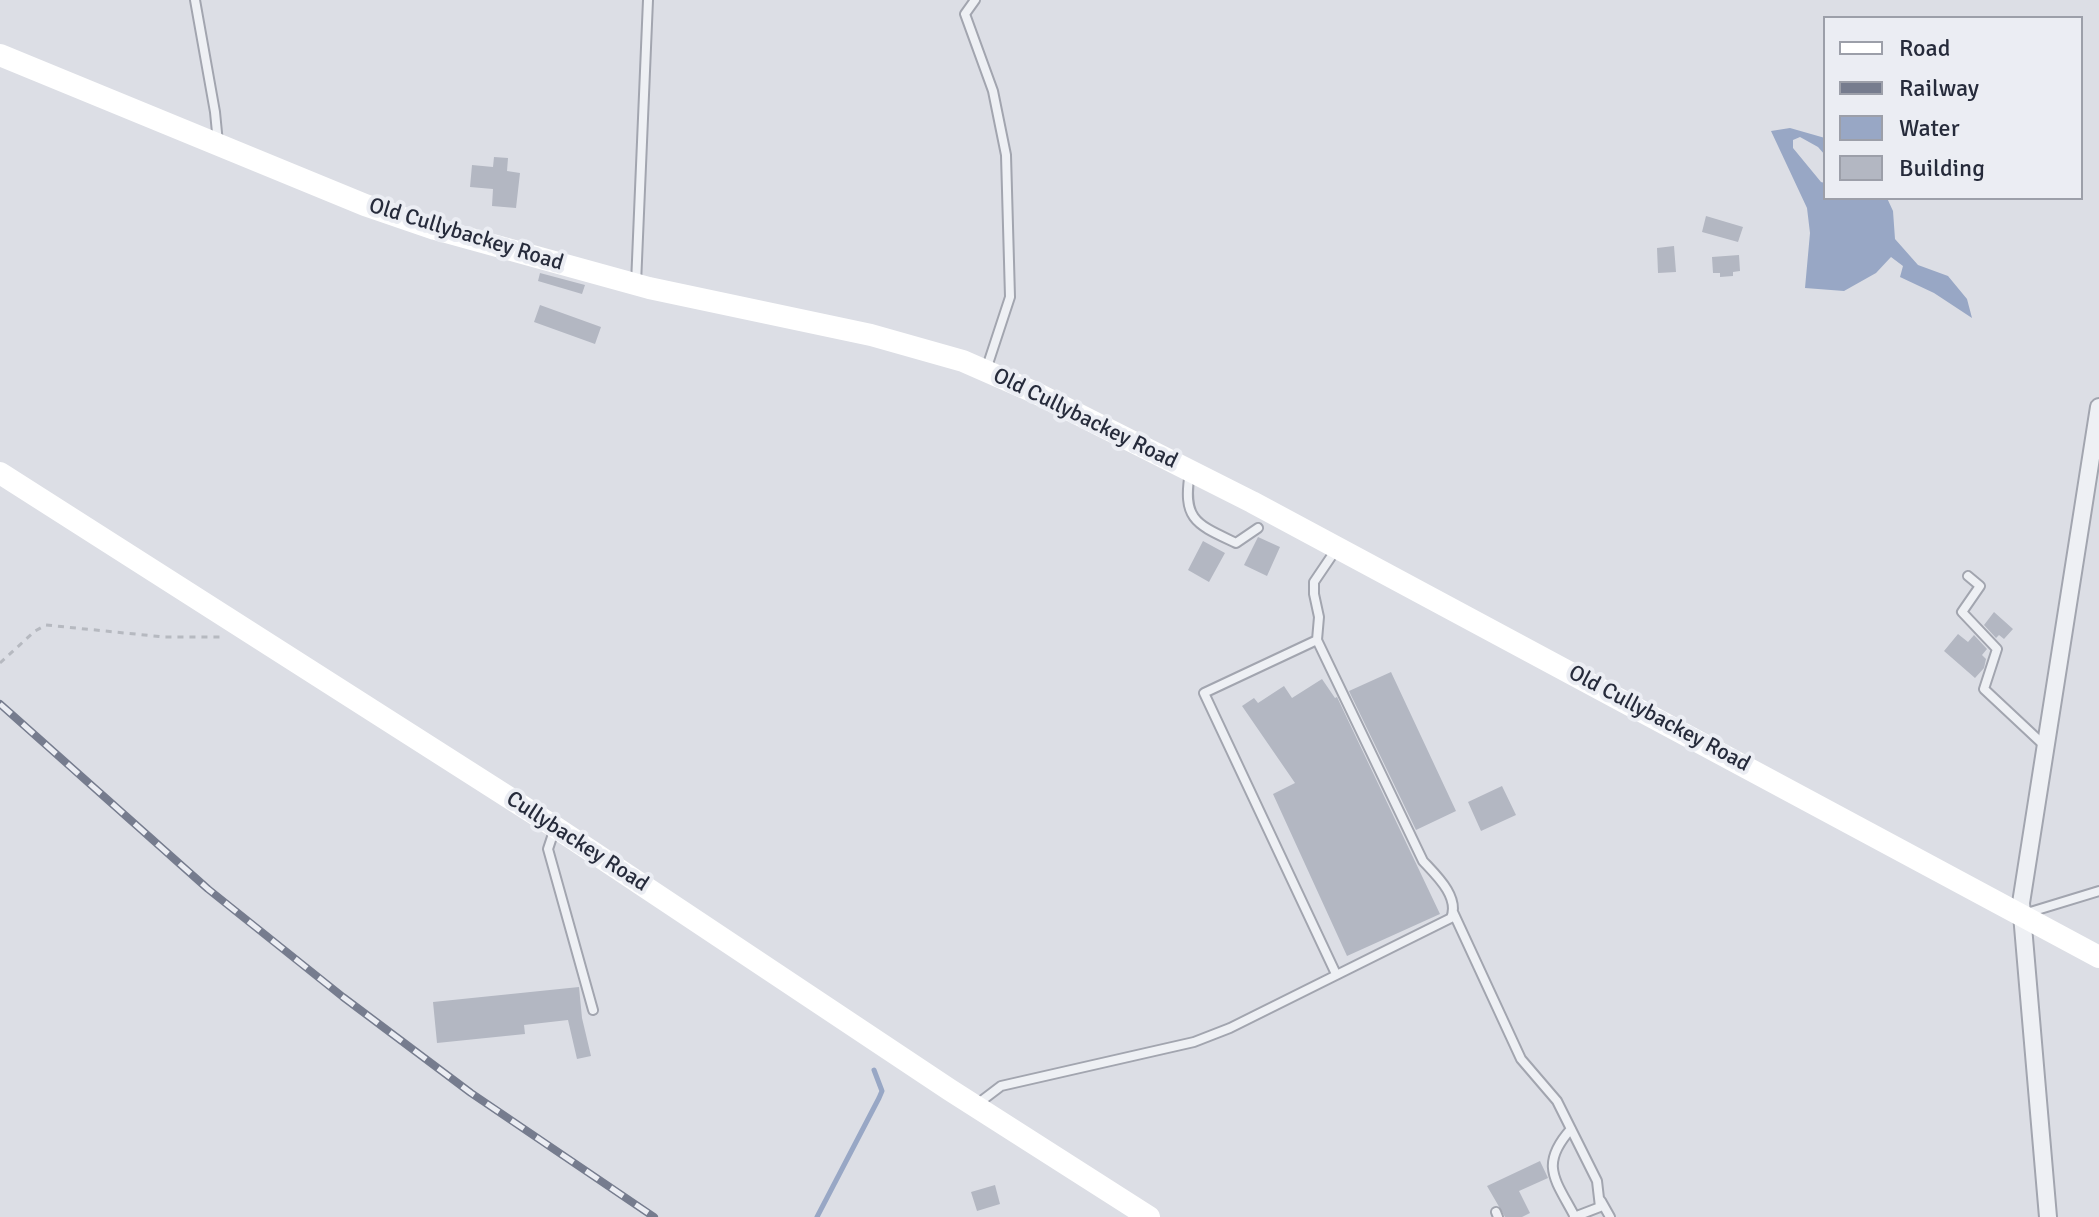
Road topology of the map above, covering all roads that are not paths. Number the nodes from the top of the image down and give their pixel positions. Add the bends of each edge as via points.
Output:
1 (195, 0) edge
2 (648, 0) edge
3 (975, 0) edge
4 (0, 55) edge
5 (218, 144) junction
6 (635, 285) junction
7 (986, 371) junction
8 (2099, 407) edge
9 (1190, 471) junction
10 (0, 473) edge
11 (1258, 528) dead end
12 (1337, 547) junction
13 (1968, 576) dead end
14 (1317, 640) junction
15 (2046, 747) junction
16 (555, 827) junction
17 (2099, 891) edge
18 (1453, 912) junction
19 (2022, 914) junction
20 (2099, 957) edge
21 (1336, 974) junction
22 (593, 1010) dead end
23 (975, 1105) junction
24 (1571, 1129) junction
25 (1601, 1200) junction
26 (1149, 1217) edge
27 (1574, 1217) edge
28 (1610, 1217) edge
29 (2048, 1217) edge

1 - 5 lane
2 - 6 lane
3 - 7 lane via 965,14 993,91 1006,155 1010,297
4 - 5 street, Old Cullybackey Road
5 - 6 street, Old Cullybackey Road via 435,229
6 - 7 street, Old Cullybackey Road via 871,335
7 - 9 street, Old Cullybackey Road
8 - 15 street
9 - 11 lane via 1186,501 1201,526 1236,543
9 - 12 street, Old Cullybackey Road
10 - 16 street, Cullybackey Road
12 - 14 lane via 1314,582
12 - 19 street, Old Cullybackey Road
13 - 15 lane via 1980,586 1962,612 1997,649 1984,689
14 - 18 lane via 1423,861 1442,881
14 - 21 lane via 1204,693
15 - 19 street
16 - 22 lane via 548,849
16 - 23 street, Cullybackey Road
17 - 19 lane
18 - 21 lane via 1451,918
18 - 24 lane via 1521,1059 1557,1101
19 - 20 street, Old Cullybackey Road
19 - 29 street
21 - 23 lane via 1194,1042 1001,1086
23 - 26 street, Cullybackey Road
24 - 25 lane
24 - 27 lane via 1551,1158
25 - 27 lane via 1600,1207
25 - 28 lane

